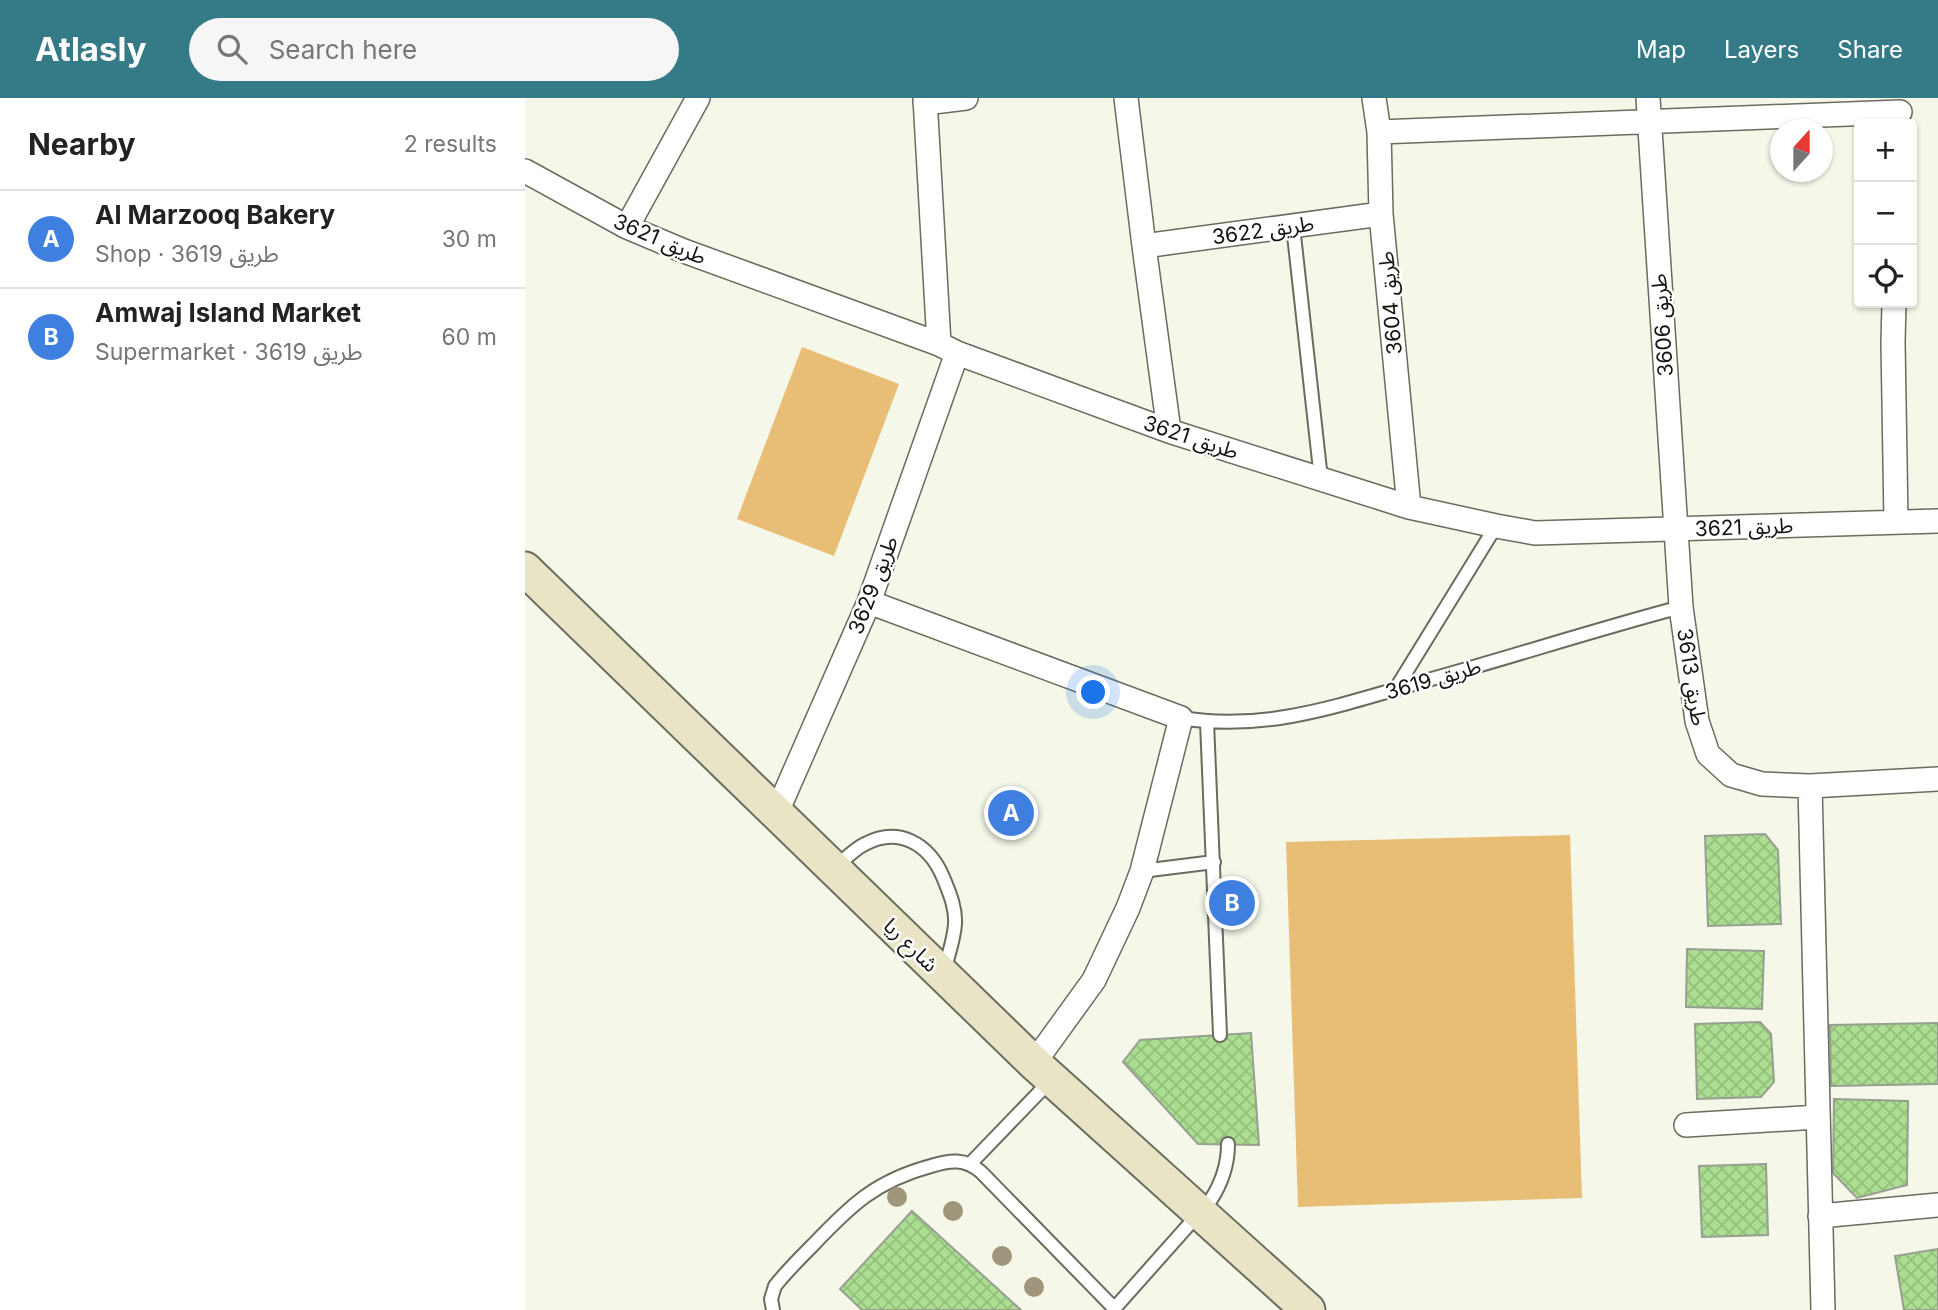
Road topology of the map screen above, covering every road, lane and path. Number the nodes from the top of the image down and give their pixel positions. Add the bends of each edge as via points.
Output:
1 (698, 98) edge
2 (966, 98) edge
3 (1126, 98) edge
4 (1374, 98) edge
5 (1648, 98) edge
6 (925, 100) edge
7 (1900, 112) edge
8 (1650, 122) junction
9 (1378, 132) junction
10 (525, 171) edge
11 (1381, 214) junction
12 (1293, 226) junction
13 (627, 227) junction
14 (1144, 246) junction
15 (1894, 308) edge
16 (948, 348) junction
17 (1169, 431) junction
18 (1321, 479) junction
19 (1409, 507) junction
20 (1938, 521) edge
21 (1896, 522) junction
22 (1496, 526) junction
23 (1675, 529) junction
24 (525, 569) edge
25 (869, 602) junction
26 (1681, 607) junction
27 (1395, 690) junction
28 (1181, 718) junction
29 (1207, 722) junction
30 (1938, 779) edge
31 (1810, 786) junction
32 (776, 814) junction
33 (1214, 862) junction
34 (833, 869) junction
35 (1142, 871) junction
36 (943, 975) junction
37 (1220, 1035) dead end
38 (1043, 1071) junction
39 (1818, 1117) junction
40 (1686, 1125) dead end
41 (1228, 1144) dead end
42 (970, 1164) junction
43 (1938, 1205) edge
44 (1200, 1211) junction
45 (1820, 1216) junction
46 (1114, 1309) edge
47 (773, 1310) edge
48 (1308, 1310) edge
49 (1823, 1310) edge

1 - 13 street
2 - 6 street
3 - 14 street
4 - 9 street, طريق 3604
5 - 8 street, طريق 3606
6 - 16 street, طريق 3629
7 - 8 street
8 - 9 street
8 - 23 street, طريق 3606
9 - 11 street, طريق 3604
10 - 13 street, طريق 3621
11 - 12 street, طريق 3622
11 - 19 street, طريق 3604
12 - 14 street, طريق 3622
12 - 18 lane
13 - 16 street, طريق 3621
14 - 17 street
15 - 21 street
16 - 17 street, طريق 3621
16 - 25 street, طريق 3629
17 - 18 street, طريق 3621
18 - 19 street, طريق 3621
19 - 22 street, طريق 3621
20 - 21 street, طريق 3621
21 - 23 street, طريق 3621
22 - 23 street, طريق 3621 via 1535,533
22 - 27 lane
23 - 26 street, طريق 3613
24 - 32 main road, شارع ريا
25 - 28 street, طريق 3619
25 - 32 street, طريق 3629
26 - 27 lane, طريق 3619
26 - 31 street, طريق 3613 via 1697,721 1708,754 1731,775 1762,785
27 - 29 lane, طريق 3619 via 1282,719
28 - 29 lane, طريق 3619
28 - 35 street
29 - 33 lane
30 - 31 street, طريق 3613
31 - 39 street
32 - 34 main road, شارع ريا
33 - 35 lane
33 - 37 lane
34 - 36 main road, شارع ريا
34 - 36 lane via 878,838 912,841 926,850 937,864 955,911
35 - 38 street via 1094,980
36 - 38 main road, شارع ريا
38 - 42 lane
38 - 44 main road, شارع ريا
39 - 40 street
39 - 45 street
41 - 44 lane via 1218,1188
42 - 46 lane
42 - 47 lane via 932,1165 869,1192 779,1281 772,1292
43 - 45 street
44 - 46 lane
44 - 48 main road, شارع ريا
45 - 49 street

